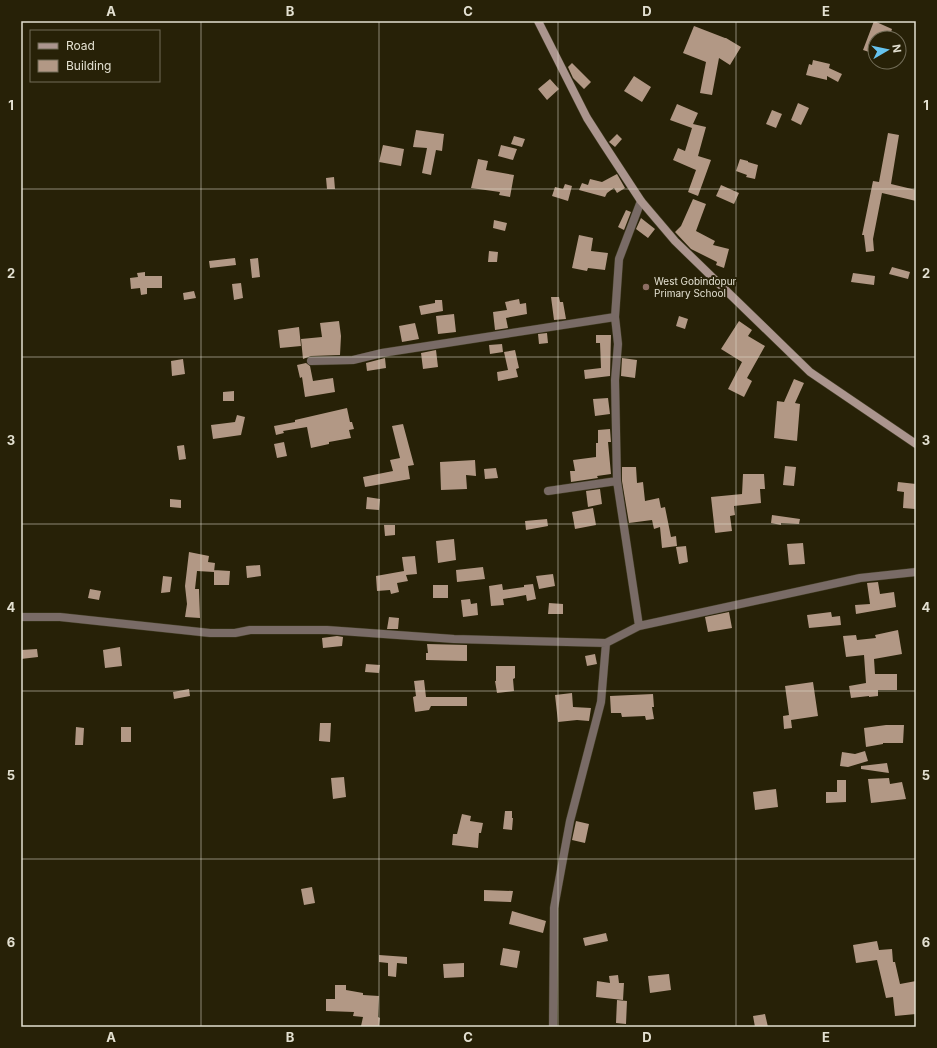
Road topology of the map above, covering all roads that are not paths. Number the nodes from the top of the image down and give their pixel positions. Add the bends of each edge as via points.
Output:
1 (538, 21) edge
2 (641, 201) junction
3 (615, 317) junction
4 (311, 361) dead end
5 (916, 444) edge
6 (617, 481) junction
7 (548, 491) dead end
8 (916, 572) edge
9 (21, 618) edge
10 (638, 626) junction
11 (606, 643) junction
12 (553, 1027) edge

1 - 2 main road via 587,118
2 - 3 street via 619,259
2 - 5 main road via 675,242 810,372
3 - 4 street via 382,353 353,360
3 - 6 street via 618,344 615,380
6 - 7 street
6 - 10 street
8 - 10 street via 860,578
9 - 11 street via 60,617 210,634 235,634 250,630 328,630 454,640
10 - 11 street
11 - 12 street via 601,702 570,821 554,908

